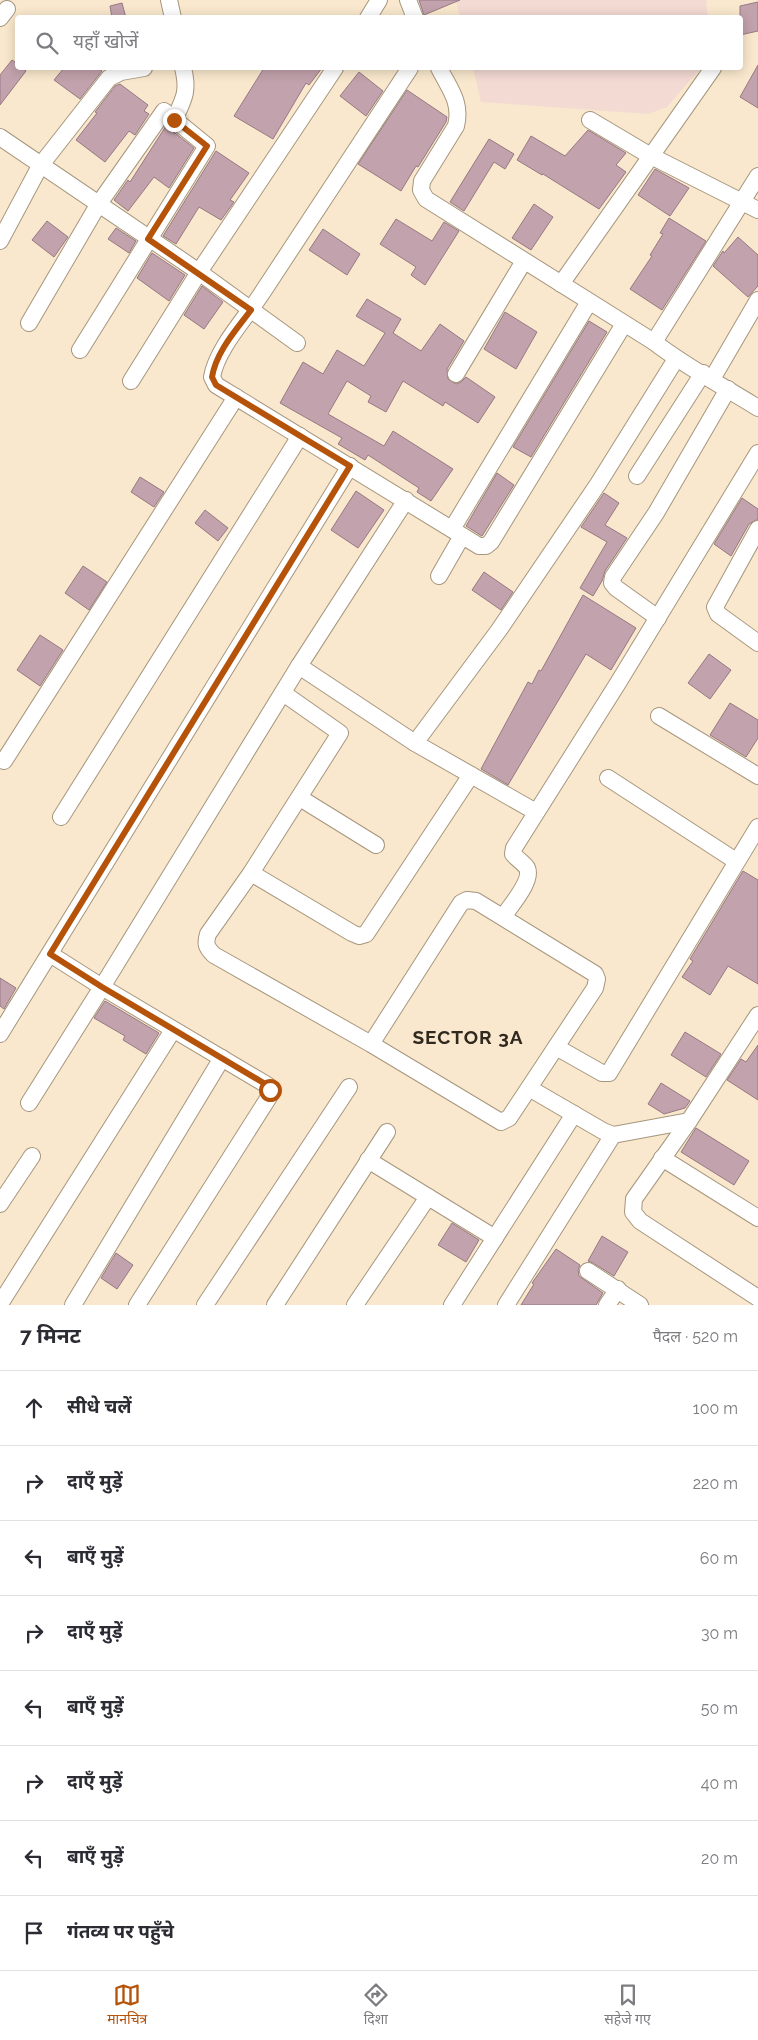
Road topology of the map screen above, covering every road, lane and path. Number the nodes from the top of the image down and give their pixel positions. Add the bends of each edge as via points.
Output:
1 (169, 0) edge
2 (379, 0) edge
3 (408, 0) edge
4 (172, 15) edge
5 (370, 15) edge
6 (414, 15) edge
7 (132, 70) edge
8 (183, 70) edge
9 (334, 70) edge
10 (409, 70) edge
11 (440, 70) edge
12 (711, 70) edge
13 (174, 120) junction
14 (590, 120) dead end
15 (0, 137) edge
16 (649, 155) junction
17 (40, 166) junction
18 (758, 176) edge
19 (742, 201) junction
20 (98, 205) junction
21 (758, 210) edge
22 (148, 239) junction
23 (0, 241) edge
24 (524, 261) junction
25 (199, 272) junction
26 (561, 284) junction
27 (758, 300) edge
28 (589, 302) junction
29 (251, 310) junction
30 (30, 323) dead end
31 (624, 324) junction
32 (654, 342) junction
33 (297, 343) dead end
34 (80, 350) dead end
35 (676, 359) junction
36 (456, 374) dead end
37 (707, 376) junction
38 (131, 381) dead end
39 (728, 389) junction
40 (236, 397) junction
41 (758, 408) edge
42 (300, 436) junction
43 (758, 453) edge
44 (350, 466) junction
45 (637, 476) dead end
46 (406, 500) junction
47 (758, 529) edge
48 (457, 532) junction
49 (439, 576) dead end
50 (658, 618) junction
51 (758, 643) edge
52 (300, 666) junction
53 (283, 693) junction
54 (659, 716) dead end
55 (416, 743) junction
56 (4, 761) dead end
57 (471, 775) junction
58 (758, 776) edge
59 (608, 778) dead end
60 (300, 798) junction
61 (536, 812) junction
62 (61, 818) dead end
63 (758, 827) edge
64 (376, 846) dead end
65 (736, 861) junction
66 (251, 873) junction
67 (503, 916) junction
68 (50, 954) junction
69 (102, 987) junction
70 (758, 1015) edge
71 (173, 1030) junction
72 (0, 1034) edge
73 (371, 1044) junction
74 (556, 1047) junction
75 (222, 1058) junction
76 (350, 1087) dead end
77 (529, 1088) junction
78 (29, 1103) dead end
79 (574, 1114) junction
80 (689, 1121) junction
81 (386, 1132) dead end
82 (613, 1135) junction
83 (32, 1156) dead end
84 (662, 1158) junction
85 (368, 1160) junction
86 (428, 1197) junction
87 (0, 1204) edge
88 (758, 1218) edge
89 (495, 1238) junction
90 (588, 1271) dead end
91 (618, 1289) junction
92 (758, 1298) edge
93 (0, 1304) edge
94 (72, 1305) edge
95 (137, 1305) edge
96 (205, 1305) edge
97 (275, 1305) edge
98 (355, 1305) edge
99 (452, 1305) edge
100 (506, 1305) edge
101 (607, 1305) edge
102 (640, 1305) edge

1 - 4 street
2 - 5 street
3 - 6 street
7 - 17 street via 109,78
8 - 13 street via 186,94
9 - 25 street
10 - 29 street
11 - 24 street via 456,101 458,116 456,126 422,181 421,190 426,199
12 - 16 street
13 - 20 street via 164,111
13 - 22 street via 207,146
14 - 16 street
15 - 17 street
16 - 19 street
16 - 26 street
17 - 20 street
17 - 23 street
18 - 19 street
19 - 21 street
19 - 32 street
20 - 22 street
20 - 30 street
22 - 25 street
22 - 34 street
24 - 26 street
24 - 36 street
25 - 29 street
25 - 38 street
26 - 28 street
27 - 37 street
28 - 31 street
28 - 48 street
29 - 33 street
29 - 40 street via 213,366 212,377 216,385
31 - 32 street
31 - 48 street via 491,542 479,546
32 - 35 street
35 - 37 street
35 - 55 street via 598,484 499,630
37 - 39 street
37 - 45 street
39 - 41 street
39 - 50 street via 656,513 613,577 612,583 616,588
40 - 42 street
40 - 56 street
42 - 44 street
42 - 62 street
43 - 50 street
44 - 46 street
44 - 68 street
46 - 48 street
46 - 52 street
47 - 51 street via 715,607 718,614
48 - 49 street
50 - 61 street
52 - 53 street
52 - 55 street
53 - 60 street via 340,733
53 - 69 street
54 - 58 street
55 - 57 street
57 - 61 street
57 - 66 street via 366,934 352,933
59 - 65 street
60 - 64 street
60 - 66 street
61 - 67 street via 513,854 526,866 527,882
63 - 65 street
65 - 74 street via 609,1073 602,1073
66 - 73 street via 208,934 207,949
67 - 73 street via 476,901 461,903
67 - 74 street via 598,978 595,988
68 - 69 street
68 - 72 street
69 - 71 street
69 - 78 street
70 - 80 street
71 - 75 street
71 - 93 street
73 - 77 street via 501,1122 509,1118
74 - 77 street
75 - 94 street
75 - 95 street via 267,1085 269,1097
76 - 96 street
77 - 79 street
79 - 82 street
79 - 89 street
80 - 82 street
80 - 84 street
81 - 85 street
82 - 100 street
83 - 87 street
84 - 88 street
84 - 92 street via 634,1199 633,1212 640,1221
85 - 86 street
85 - 97 street
86 - 89 street
86 - 98 street
89 - 99 street
90 - 91 street
91 - 101 street
91 - 102 street

